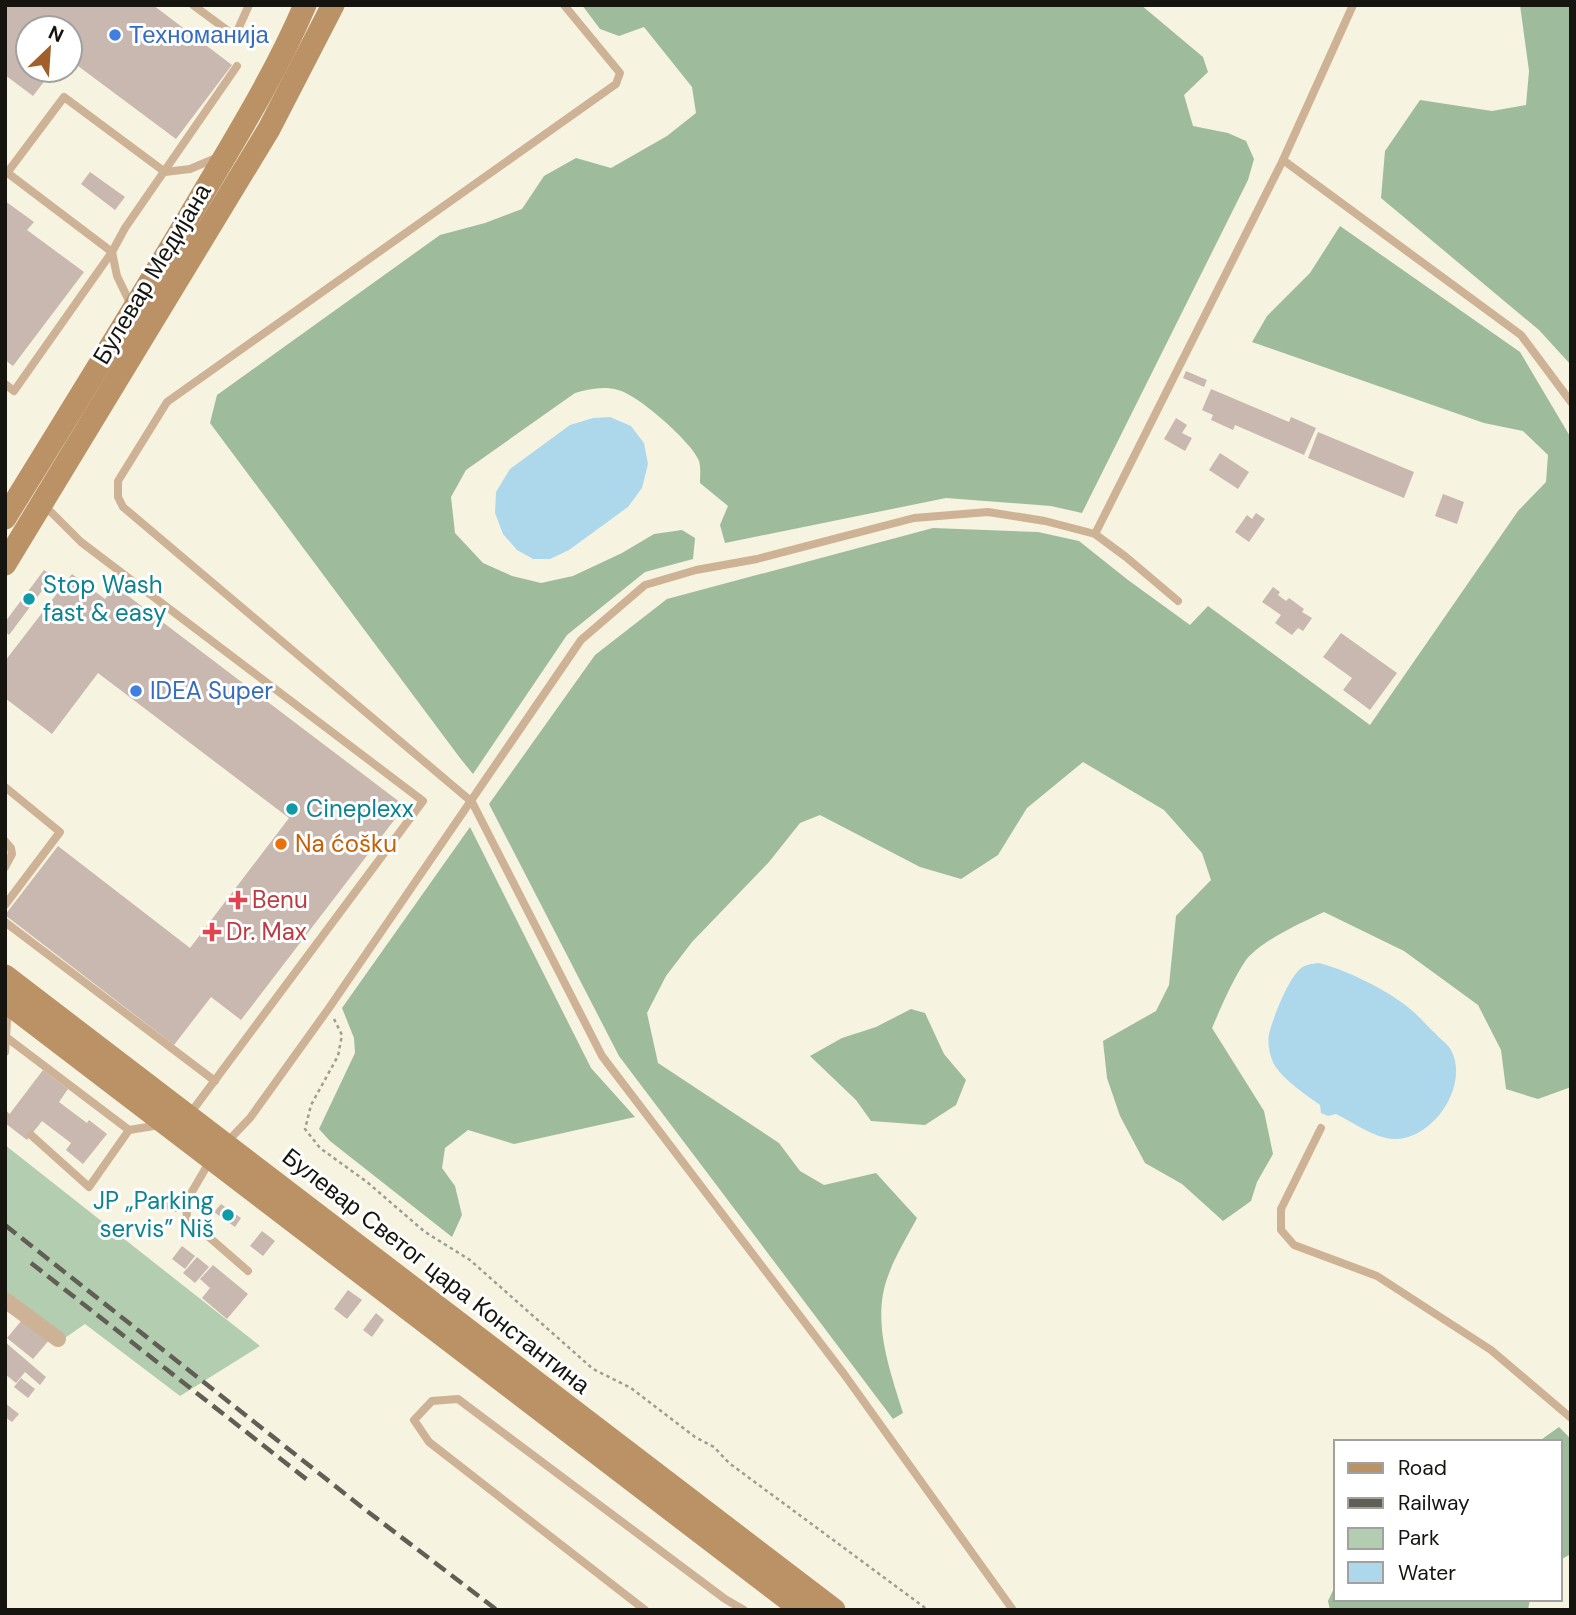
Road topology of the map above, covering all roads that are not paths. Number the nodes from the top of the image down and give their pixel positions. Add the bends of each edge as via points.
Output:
1 (194, 5) edge
2 (249, 5) edge
3 (306, 5) edge
4 (333, 5) edge
5 (564, 5) edge
6 (1353, 5) edge
7 (237, 66) dead end
8 (232, 144) junction
9 (1283, 160) junction
10 (6, 172) edge
11 (164, 172) junction
12 (112, 252) junction
13 (134, 310) junction
14 (5, 384) edge
15 (1571, 402) edge
16 (40, 508) junction
17 (5, 518) edge
18 (1095, 534) junction
19 (5, 564) edge
20 (1178, 601) dead end
21 (5, 787) edge
22 (472, 802) junction
23 (5, 841) edge
24 (5, 867) edge
25 (5, 905) edge
26 (5, 922) edge
27 (5, 975) edge
28 (7, 1003) edge
29 (6, 1037) edge
30 (5, 1052) edge
31 (215, 1081) junction
32 (189, 1115) junction
33 (166, 1124) junction
34 (1321, 1128) dead end
35 (129, 1130) junction
36 (31, 1135) dead end
37 (219, 1150) junction
38 (186, 1202) junction
39 (169, 1206) dead end
40 (248, 1271) dead end
41 (7, 1305) edge
42 (58, 1339) dead end
43 (1571, 1418) edge
44 (645, 1610) edge
45 (744, 1610) edge
46 (802, 1610) edge
47 (834, 1610) edge
48 (1013, 1610) edge

1 - 2 lane via 235,36
3 - 8 main road, Булевар Медијана
4 - 16 main road, Булевар Медијана via 270,129
5 - 22 lane via 620,73 617,84 167,402 118,481 123,507
6 - 9 lane
7 - 11 lane
8 - 11 lane via 202,166
8 - 13 main road, Булевар Медијана
9 - 15 lane via 1521,335
9 - 18 lane
10 - 11 lane via 64,97
10 - 12 lane
11 - 12 lane
12 - 13 lane
12 - 14 lane via 14,391
13 - 17 main road, Булевар Медијана
16 - 19 main road, Булевар Медијана
16 - 31 lane via 424,801
18 - 20 lane
18 - 22 lane via 988,512 914,518 645,585 581,640
21 - 25 lane via 60,832
22 - 37 lane via 250,1118
22 - 48 lane via 601,1056 844,1374
23 - 24 lane via 12,854
26 - 31 lane
27 - 32 main road, Булевар Светог цара Константина
28 - 29 lane
28 - 33 main road, Булевар Светог цара Константина
29 - 30 lane
29 - 35 lane
31 - 32 lane
32 - 37 main road, Булевар Светог цара Константина
33 - 35 lane
33 - 37 main road, Булевар Светог цара Константина
34 - 43 lane via 1281,1209 1281,1230 1294,1245 1377,1276 1491,1350
35 - 36 lane via 89,1187
37 - 38 lane
37 - 46 main road, Булевар Светог цара Константина
37 - 47 main road, Булевар Светог цара Константина
38 - 39 lane via 177,1208
38 - 40 lane via 190,1223
41 - 42 street
44 - 45 lane via 429,1443 414,1420 432,1401 457,1399

